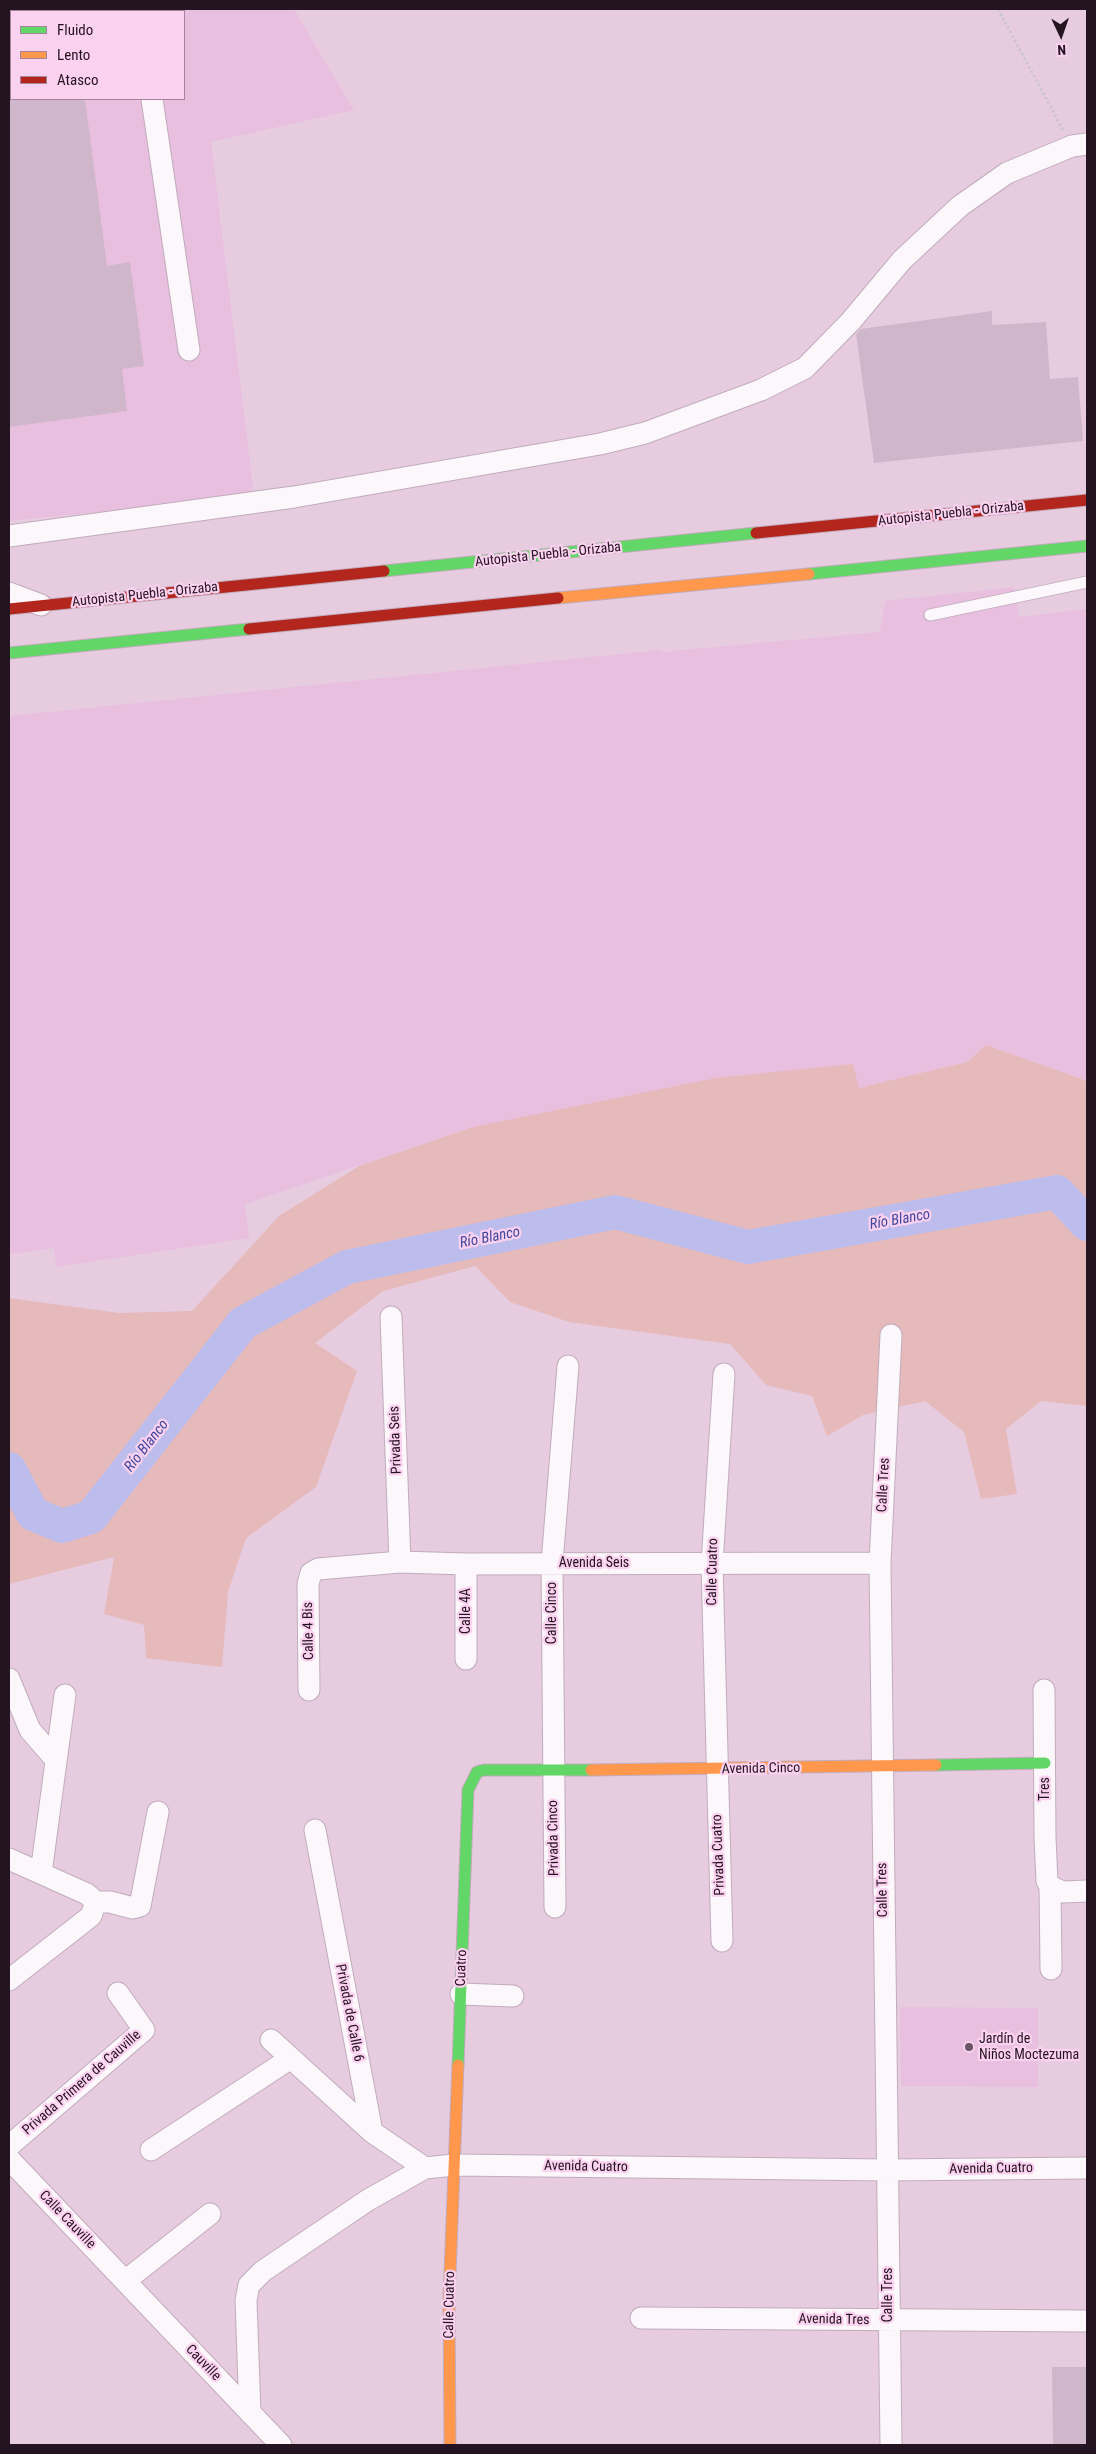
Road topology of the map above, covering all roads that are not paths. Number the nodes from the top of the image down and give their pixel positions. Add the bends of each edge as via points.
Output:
1 (152, 100) edge
2 (1080, 145) edge
3 (189, 350) dead end
4 (1087, 500) edge
5 (9, 536) edge
6 (1087, 546) edge
7 (1087, 582) edge
8 (9, 593) edge
9 (43, 606) junction
10 (9, 609) edge
11 (930, 615) dead end
12 (9, 653) edge
13 (392, 1317) dead end
14 (891, 1335) dead end
15 (568, 1366) dead end
16 (724, 1374) dead end
17 (400, 1562) junction
18 (552, 1563) junction
19 (880, 1563) junction
20 (466, 1564) junction
21 (712, 1564) junction
22 (311, 1573) joint
23 (466, 1659) dead end
24 (9, 1679) edge
25 (309, 1690) dead end
26 (1044, 1690) dead end
27 (65, 1695) dead end
28 (56, 1760) junction
29 (1045, 1763) junction
30 (881, 1766) junction
31 (552, 1770) junction
32 (717, 1770) junction
33 (477, 1772) joint
34 (158, 1812) dead end
35 (315, 1830) dead end
36 (9, 1859) edge
37 (41, 1873) junction
38 (1050, 1886) junction
39 (1087, 1891) edge
40 (96, 1902) junction
41 (555, 1907) dead end
42 (722, 1941) dead end
43 (1051, 1969) dead end
44 (9, 1980) edge
45 (118, 1992) dead end
46 (461, 1994) junction
47 (513, 1996) dead end
48 (271, 2040) dead end
49 (291, 2058) junction
50 (372, 2132) junction
51 (9, 2146) edge
52 (150, 2150) dead end
53 (9, 2159) edge
54 (454, 2165) junction
55 (425, 2168) junction
56 (1087, 2168) edge
57 (888, 2170) junction
58 (210, 2214) dead end
59 (125, 2281) junction
60 (641, 2318) dead end
61 (888, 2321) junction
62 (1087, 2321) edge
63 (250, 2413) junction
64 (280, 2445) edge
65 (450, 2445) edge
66 (891, 2445) edge

1 - 3 street
2 - 5 street via 1008,173 960,206 902,260 851,321 805,368 760,390 654,430 600,444 294,497
4 - 9 main road, Autopista Puebla - Orizaba
6 - 12 main road
7 - 11 lane
8 - 9 street
9 - 10 main road, Autopista Puebla - Orizaba
13 - 17 street, Privada Seis
14 - 19 street, Calle Tres
15 - 18 street, Calle Cinco
16 - 21 street, Calle Cuatro
17 - 20 street, Avenida Seis
17 - 22 street, Avenida Seis via 318,1569
18 - 20 street, Avenida Seis
18 - 21 street, Avenida Seis
18 - 31 street, Calle Cinco
19 - 21 street, Avenida Seis
19 - 30 street, Calle Tres
20 - 23 street, Calle 4A
21 - 32 street, Calle Cuatro
22 - 25 street, Calle 4 Bis via 308,1584
24 - 28 street via 30,1730
26 - 29 street, Tres
27 - 28 street
28 - 37 street
29 - 30 main road, Avenida Cinco
29 - 38 street, Tres via 1047,1881
30 - 32 main road, Avenida Cinco
30 - 57 street, Calle Tres
31 - 32 main road, Avenida Cinco
31 - 33 main road, Avenida Cinco
31 - 41 street, Privada Cinco
32 - 42 street, Privada Cuatro
33 - 46 main road, Cuatro via 468,1790
34 - 40 street via 140,1906 133,1908
35 - 50 street, Privada de Calle 6
36 - 37 street
37 - 40 street via 88,1894
38 - 39 street via 1062,1892
38 - 43 street
40 - 44 street via 91,1916
45 - 51 street, Privada Primera de Cauville via 144,2030
46 - 47 street
46 - 54 main road, Cuatro
48 - 49 street
49 - 50 street
49 - 52 street
50 - 55 street
53 - 59 street, Calle Cauville
54 - 55 street, Avenida Cuatro
54 - 57 street, Avenida Cuatro
54 - 65 main road, Calle Cuatro via 449,2299
55 - 63 street, Avenida Cuatro via 360,2205 263,2271 250,2285 246,2300
56 - 57 street, Avenida Cuatro
57 - 61 street, Calle Tres
58 - 59 street
59 - 63 street, Cauville
60 - 61 street, Avenida Tres
61 - 62 street, Avenida Tres
61 - 66 street, Calle Tres
63 - 64 street, Cauville

